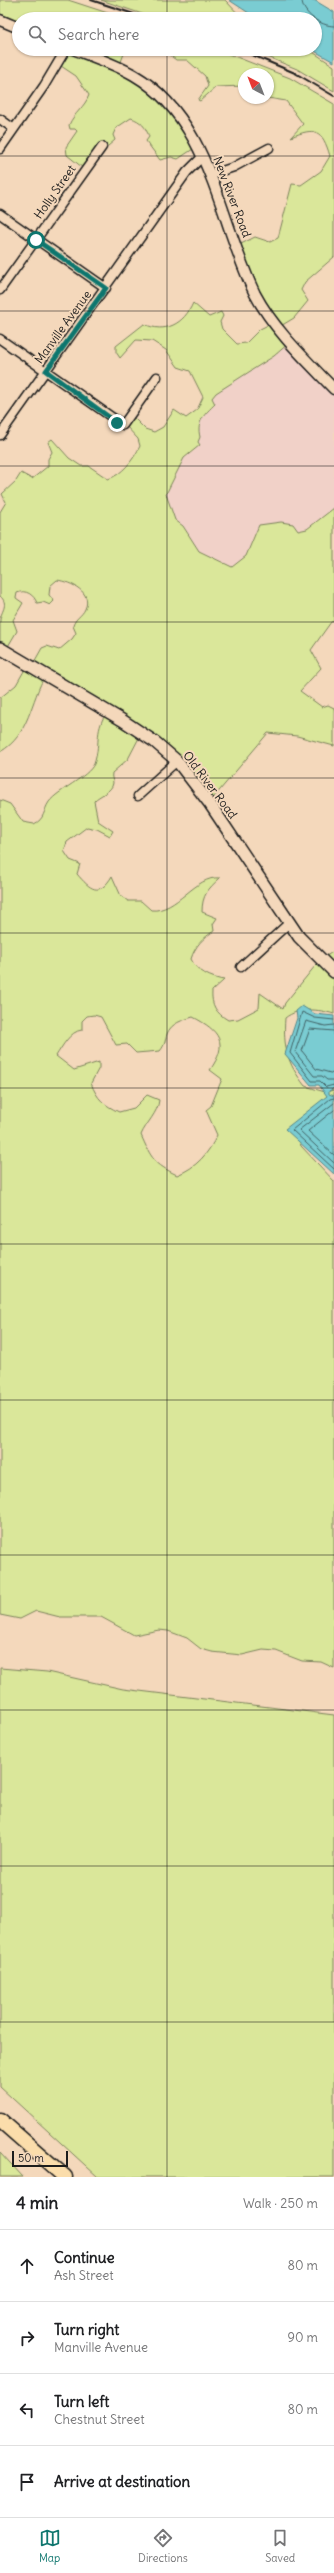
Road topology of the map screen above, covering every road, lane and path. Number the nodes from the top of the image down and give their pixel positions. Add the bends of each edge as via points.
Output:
1 (0, 20) edge
2 (12, 25) edge
3 (61, 56) edge
4 (90, 56) edge
5 (0, 119) edge
6 (14, 129) junction
7 (102, 147) dead end
8 (269, 148) dead end
9 (0, 149) edge
10 (202, 157) junction
11 (210, 175) junction
12 (0, 214) edge
13 (36, 240) junction
14 (106, 288) junction
15 (0, 290) edge
16 (0, 339) edge
17 (46, 371) junction
18 (157, 377) dead end
19 (334, 389) edge
20 (1, 433) edge
21 (0, 648) edge
22 (177, 761) junction
23 (138, 796) dead end
24 (289, 923) junction
25 (241, 967) dead end
26 (334, 972) edge
27 (0, 2120) edge
28 (65, 2177) edge

1 - 2 street
3 - 6 street
4 - 10 street, New River Road via 135,75 156,91 173,108
5 - 6 street
6 - 9 street
7 - 13 street, Holly Street
8 - 11 street via 234,167
10 - 11 street, New River Road
10 - 14 street, Manville Avenue via 187,172
11 - 19 street, New River Road via 255,293 288,340
12 - 13 street
13 - 14 street
13 - 15 street, Holly Street
14 - 17 street, Manville Avenue
16 - 17 street
17 - 18 street via 123,425
17 - 20 street, Manville Avenue
21 - 22 main road, Old River Road via 122,720 155,742
22 - 23 street
22 - 24 main road, Old River Road via 206,799
24 - 25 street
24 - 26 main road, Old River Road via 310,950
27 - 28 highway

